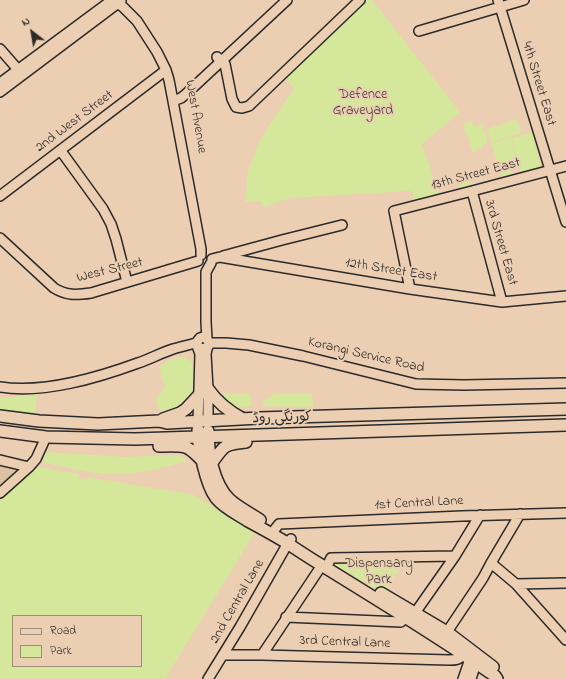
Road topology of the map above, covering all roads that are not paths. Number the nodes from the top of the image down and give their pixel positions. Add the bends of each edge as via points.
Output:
1 (278, 0) edge
2 (287, 0) edge
3 (360, 0) edge
4 (524, 0) edge
5 (117, 1) edge
6 (499, 4) edge
7 (419, 31) dead end
8 (0, 49) edge
9 (219, 59) junction
10 (166, 70) junction
11 (21, 72) junction
12 (0, 83) edge
13 (0, 92) edge
14 (175, 97) junction
15 (60, 151) junction
16 (566, 166) edge
17 (550, 170) junction
18 (472, 191) junction
19 (0, 196) edge
20 (566, 222) edge
21 (342, 225) dead end
22 (0, 238) edge
23 (207, 259) junction
24 (127, 282) junction
25 (410, 289) junction
26 (566, 296) edge
27 (502, 302) junction
28 (203, 343) junction
29 (566, 383) edge
30 (0, 387) edge
31 (203, 392) junction
32 (566, 409) edge
33 (0, 416) edge
34 (244, 419) junction
35 (159, 421) junction
36 (203, 421) junction
37 (566, 425) edge
38 (0, 432) edge
39 (303, 433) junction
40 (46, 437) junction
41 (203, 437) junction
42 (135, 439) junction
43 (0, 460) edge
44 (207, 462) junction
45 (29, 467) junction
46 (0, 493) edge
47 (566, 513) edge
48 (520, 514) junction
49 (480, 515) junction
50 (275, 529) junction
51 (289, 541) junction
52 (455, 556) junction
53 (491, 563) junction
54 (325, 564) junction
55 (566, 583) edge
56 (516, 584) junction
57 (410, 615) junction
58 (286, 617) junction
59 (447, 632) junction
60 (566, 640) edge
61 (223, 655) junction
62 (262, 655) junction
63 (470, 659) junction
64 (208, 679) edge
65 (463, 679) edge
66 (471, 679) edge
67 (497, 679) edge
68 (505, 679) edge

1 - 9 street
2 - 9 street
3 - 9 street via 249,106 236,107 225,64
4 - 6 street
5 - 10 street, West Avenue via 137,21
5 - 11 street
5 - 14 street, West Avenue via 129,5 142,18 172,68
6 - 7 street
6 - 17 street, 4th Street East
8 - 11 street
9 - 14 street
10 - 14 street, West Avenue
10 - 15 street, 2nd West Street
11 - 12 street
11 - 13 street
14 - 23 street, West Avenue via 201,248
15 - 19 street, 2nd West Street
15 - 24 street via 103,209 111,224
16 - 17 street, 13th Street East
17 - 18 street, 13th Street East
17 - 20 street, 4th Street East
18 - 25 street, 13th Street East via 394,211
18 - 27 street, 3rd Street East
21 - 23 street
22 - 24 street, West Street via 54,288 62,292 91,293
23 - 24 street, West Street
23 - 25 street, 12th Street East
23 - 28 street, West Avenue via 203,273
25 - 27 street, 12th Street East
26 - 27 street, 12th Street East
28 - 29 street, Korangi Service Road via 249,345 416,384
28 - 30 street, Korangi Service Road via 172,349 93,378 52,387
28 - 31 street, West Avenue via 200,354
31 - 34 main road via 213,396 222,406
31 - 35 main road via 180,413
31 - 36 street, West Avenue
32 - 34 main road, کورنگی روڈ
33 - 35 main road via 98,424
34 - 36 main road, کورنگی روڈ
35 - 36 main road, کورنگی روڈ
36 - 41 main road
37 - 39 main road, کورنگی روڈ
38 - 40 main road, کورنگی روڈ
39 - 41 main road, کورنگی روڈ
39 - 44 main road via 288,440 231,443
40 - 42 main road, کورنگی روڈ
40 - 45 street
41 - 42 main road, کورنگی روڈ
41 - 44 main road
42 - 44 main road via 157,446 185,447
43 - 45 street
44 - 50 main road via 220,487 233,502
44 - 51 main road via 209,483 216,498 232,512
45 - 46 street
47 - 48 street, 1st Central Lane
48 - 49 street, 1st Central Lane
48 - 53 street
49 - 50 street, 1st Central Lane via 279,524
49 - 52 street
50 - 51 main road
51 - 54 main road
51 - 61 street, 2nd Central Lane
52 - 54 street via 332,558
52 - 57 street
53 - 56 street
53 - 59 street
54 - 57 main road
54 - 58 street
55 - 56 street
56 - 60 street
57 - 58 street via 401,622
57 - 59 main road
57 - 63 main road
58 - 62 street
59 - 68 main road
61 - 62 street, 3rd Central Lane
61 - 64 street, 2nd Central Lane
62 - 63 street, 3rd Central Lane
63 - 65 street
63 - 66 street
63 - 67 main road

